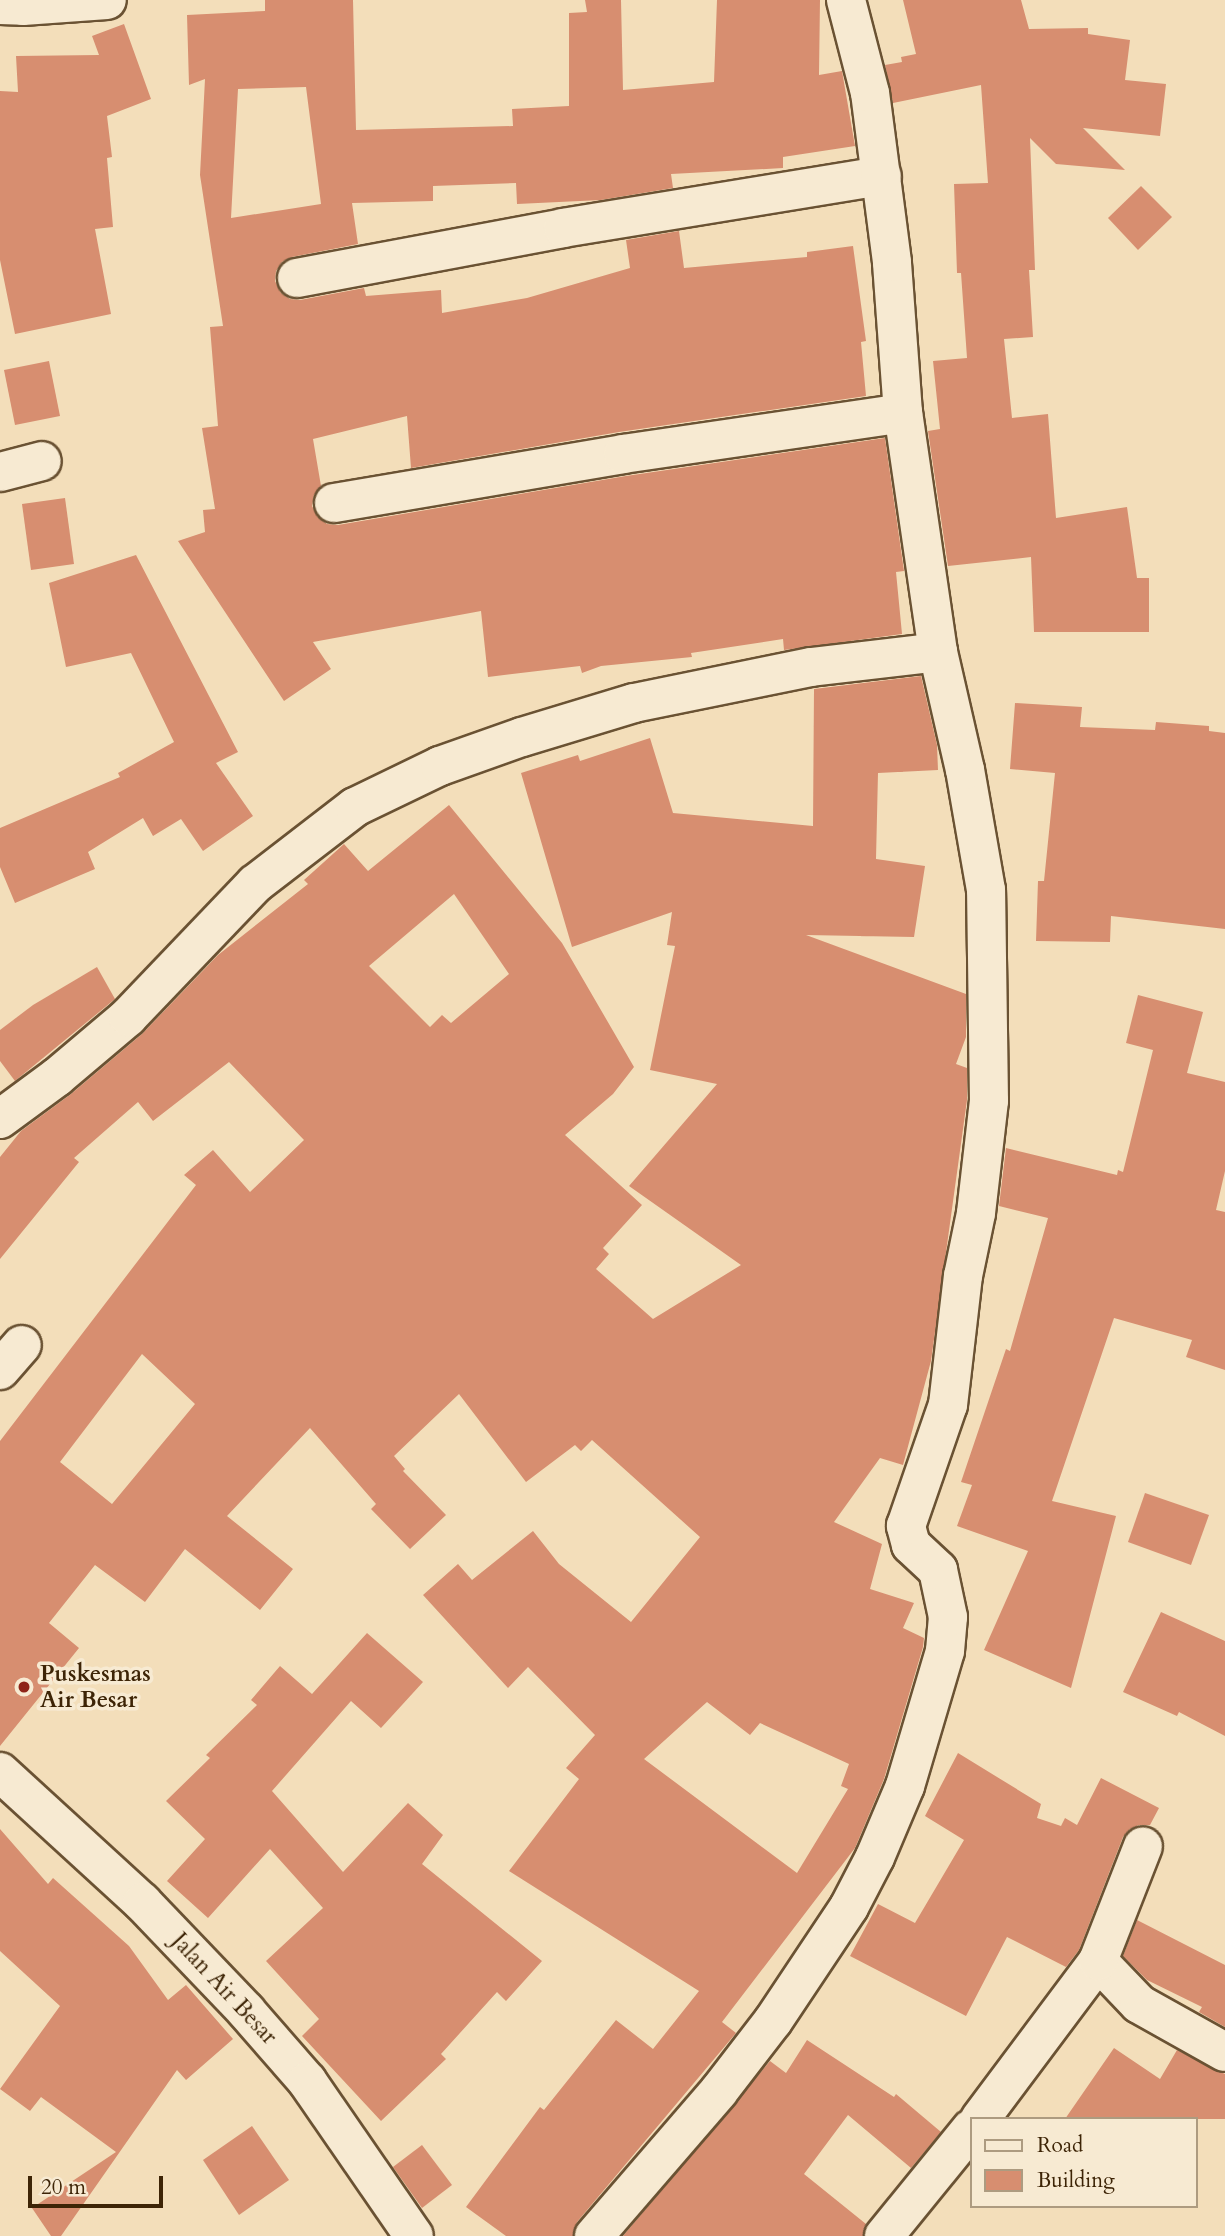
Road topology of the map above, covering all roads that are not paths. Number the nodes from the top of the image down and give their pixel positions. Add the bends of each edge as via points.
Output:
1 (107, 0) edge
2 (846, 0) edge
3 (0, 5) edge
4 (882, 176) junction
5 (297, 278) dead end
6 (903, 413) junction
7 (42, 461) dead end
8 (0, 472) edge
9 (334, 503) dead end
10 (938, 652) junction
11 (0, 1119) edge
12 (0, 1772) edge
13 (1143, 1846) dead end
14 (1098, 1961) junction
15 (1225, 2052) edge
16 (981, 2117) edge
17 (970, 2130) edge
18 (414, 2236) edge
19 (594, 2236) edge
20 (884, 2236) edge

1 - 3 street
2 - 4 street via 870,93
4 - 5 street via 550,230
4 - 6 street
6 - 9 street
6 - 10 street
7 - 8 street
10 - 11 street via 811,667 634,704 440,766 355,807 256,884 128,1017
10 - 19 street via 986,890 990,1027 989,1101 948,1405 906,1526 911,1545 938,1570 948,1617 945,1651 905,1787 849,1907 760,2039
12 - 18 street, Jalan Air Besar via 142,1902 246,2011 307,2081
13 - 14 street
14 - 15 street via 1139,2004
14 - 16 street
17 - 20 street

